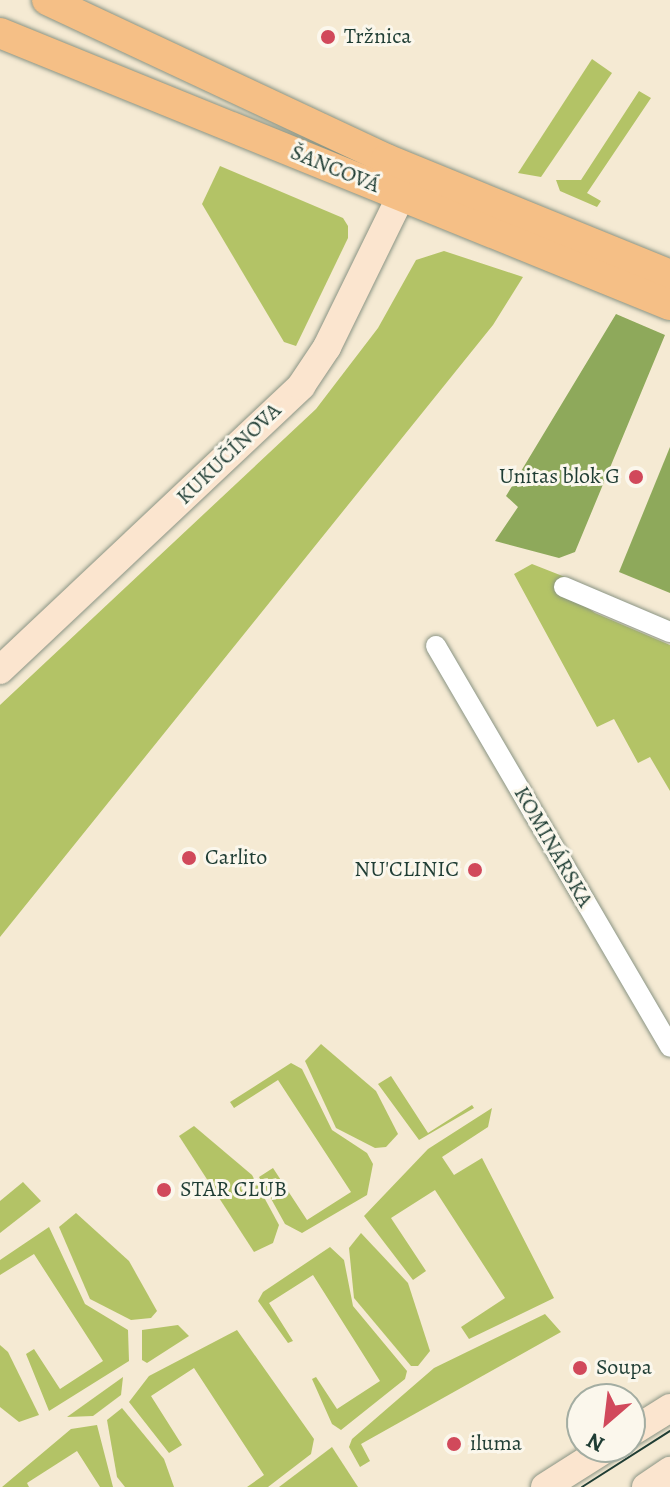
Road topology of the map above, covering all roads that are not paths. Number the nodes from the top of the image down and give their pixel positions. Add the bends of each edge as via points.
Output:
1 (48, 0) edge
2 (0, 33) edge
3 (401, 196) junction
4 (670, 275) edge
5 (670, 305) edge
6 (564, 587) dead end
7 (670, 632) edge
8 (436, 646) dead end
9 (0, 670) edge
10 (670, 1047) edge
11 (670, 1408) edge
12 (646, 1423) edge
13 (583, 1463) edge
14 (670, 1471) edge
15 (545, 1487) edge
16 (646, 1487) edge

1 - 4 main road, ŠANCOVÁ via 386,159
2 - 3 main road, ŠANCOVÁ
3 - 5 main road, ŠANCOVÁ
3 - 9 street, KUKUČÍNOVA via 327,347 301,386
6 - 7 street
8 - 10 street, KOMINÁRSKA
11 - 12 street
13 - 15 street
14 - 16 street

